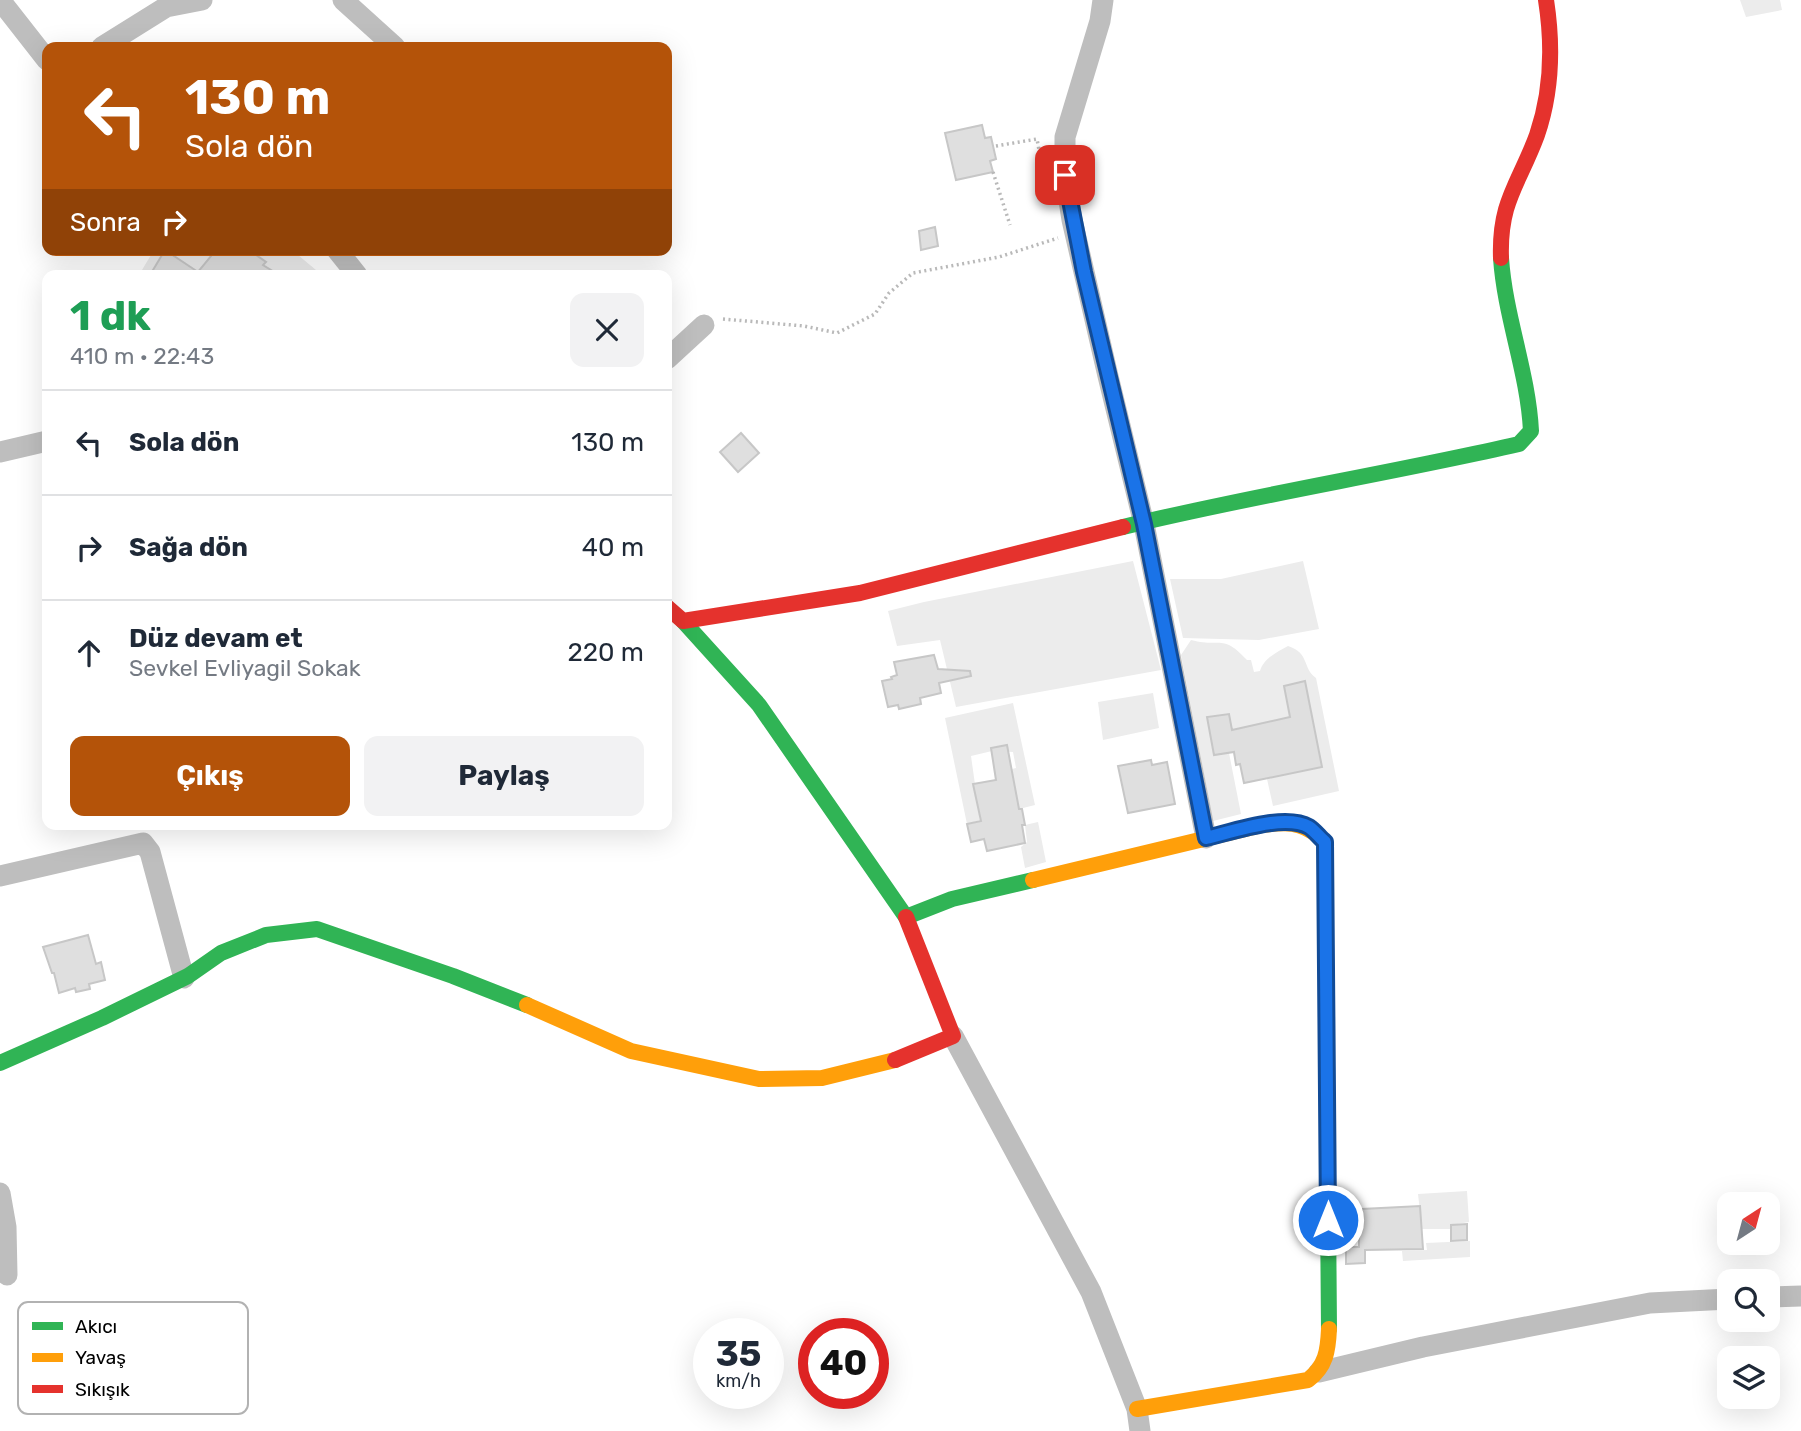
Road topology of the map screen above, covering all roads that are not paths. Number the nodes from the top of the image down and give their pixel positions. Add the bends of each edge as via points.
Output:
1 (0, 0) edge
2 (202, 0) edge
3 (343, 0) edge
4 (1103, 0) edge
5 (1546, 0) edge
6 (110, 42) edge
7 (389, 42) edge
8 (42, 54) edge
9 (342, 256) edge
10 (353, 270) edge
11 (704, 325) road end
12 (672, 354) edge
13 (42, 443) edge
14 (0, 452) edge
15 (1144, 524) junction
16 (672, 611) edge
17 (683, 621) junction
18 (1206, 838) junction
19 (0, 876) edge
20 (906, 918) junction
21 (184, 978) junction
22 (953, 1036) junction
23 (0, 1063) edge
24 (0, 1193) edge
25 (7, 1275) dead end
26 (1801, 1296) edge
27 (1780, 1297) edge
28 (1717, 1300) edge
29 (1319, 1372) junction
30 (1137, 1409) junction
31 (1140, 1431) edge

1 - 8 street
2 - 6 street via 166,7
3 - 7 street
4 - 15 street via 1065,137 1065,175
5 - 15 street via 1551,30 1547,90 1537,133 1510,194 1500,233 1501,271 1531,407 1531,431 1519,444
9 - 10 street
11 - 12 street
13 - 14 street
15 - 17 street via 860,593
15 - 18 street
16 - 17 street
17 - 20 street via 759,705
18 - 20 street via 952,900
18 - 29 street via 1285,822 1308,827 1325,842 1329,1331 1327,1360
19 - 21 street via 143,843 150,852
20 - 22 street
21 - 22 street via 221,953 266,935 317,929 551,1014 631,1051 759,1079 822,1078 895,1060
21 - 23 street
22 - 30 street via 1091,1292
24 - 25 street
26 - 27 street
28 - 29 street via 1650,1303
29 - 30 street via 1308,1380
30 - 31 street

